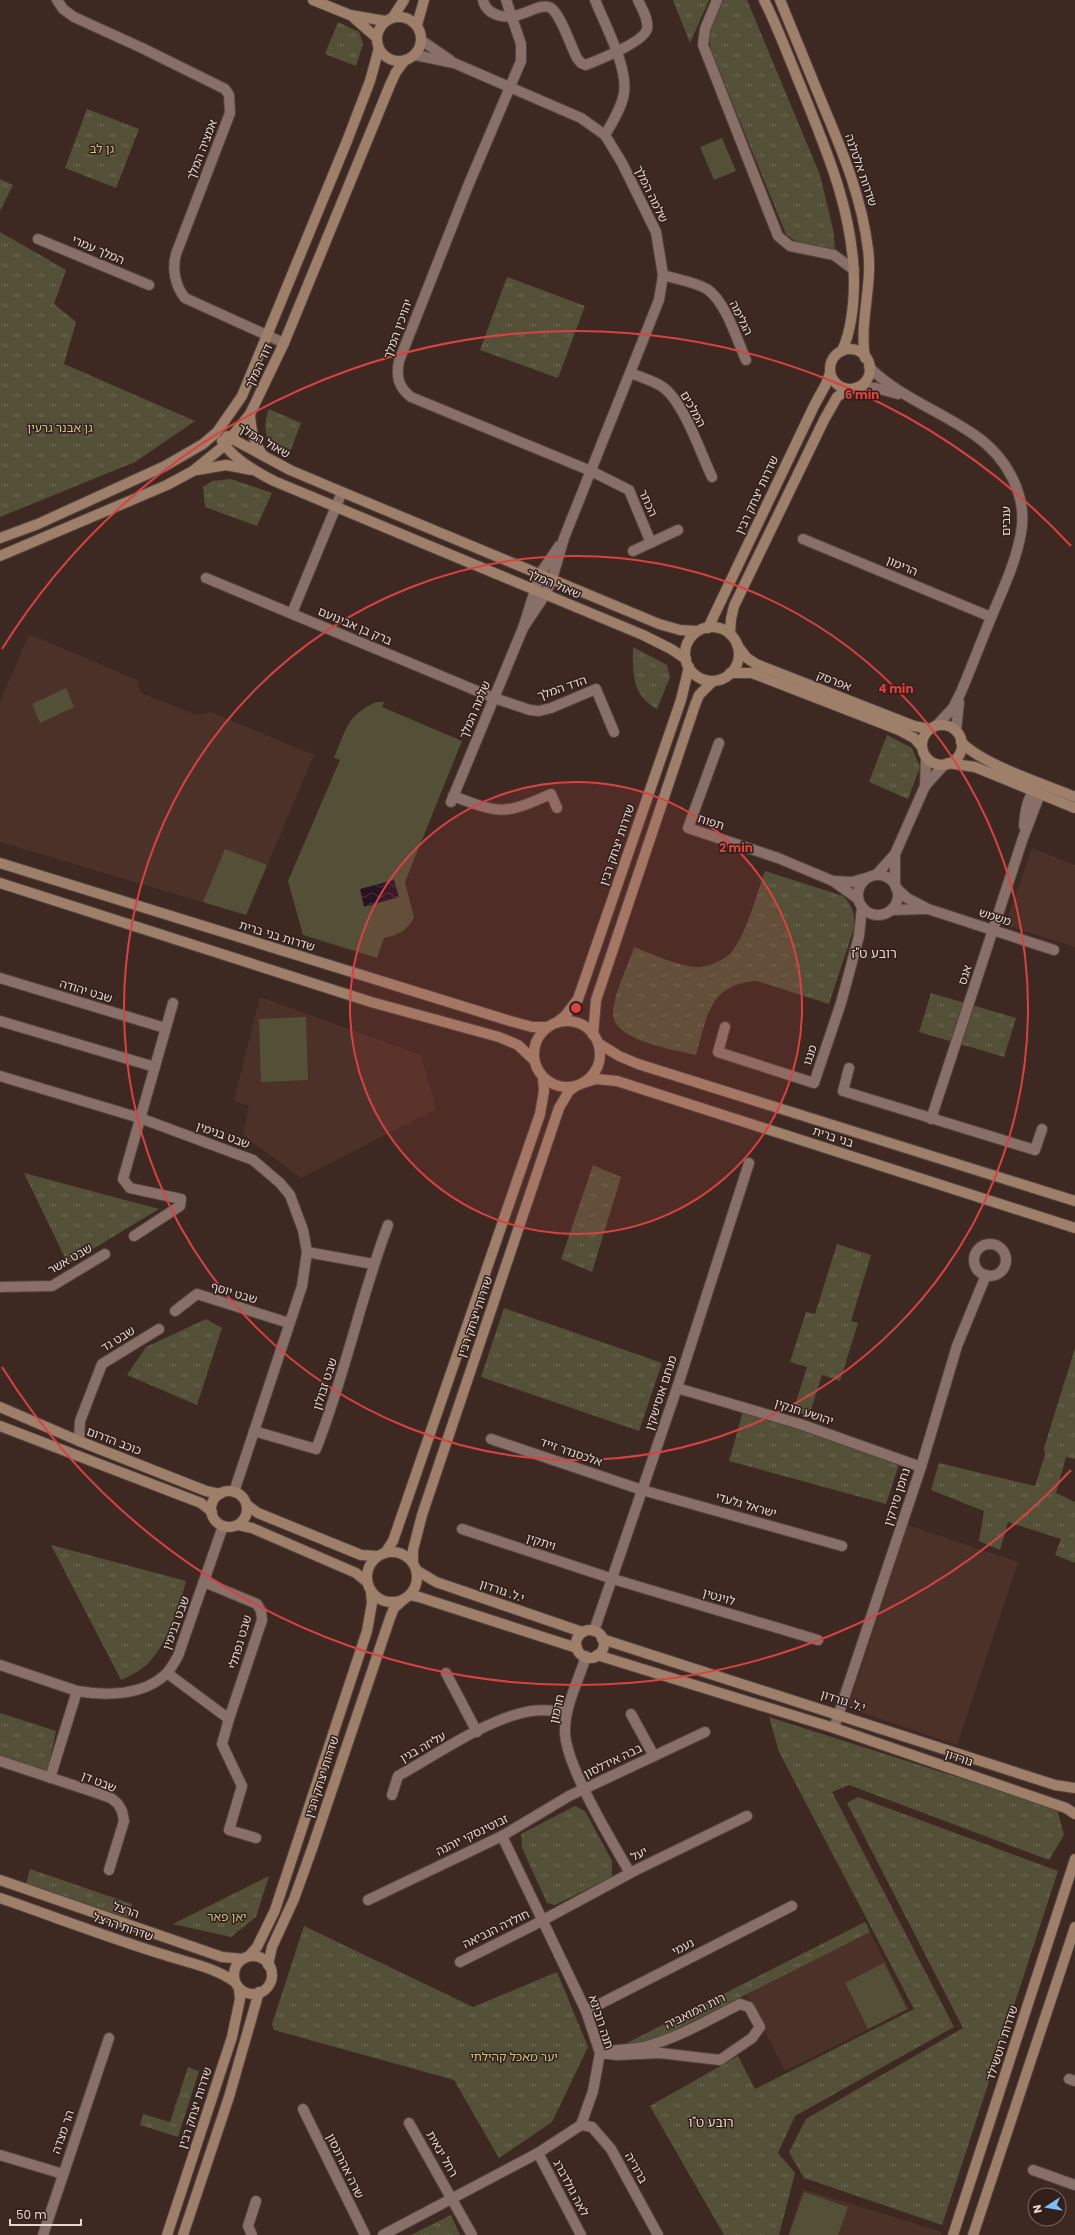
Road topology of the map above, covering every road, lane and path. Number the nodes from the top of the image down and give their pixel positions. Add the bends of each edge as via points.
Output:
1 (57, 0) edge
2 (313, 0) edge
3 (404, 0) edge
4 (424, 0) edge
5 (483, 0) edge
6 (506, 0) edge
7 (595, 0) edge
8 (638, 0) edge
9 (717, 0) edge
10 (764, 0) edge
11 (780, 0) edge
12 (350, 16) junction
13 (511, 18) junction
14 (389, 19) junction
15 (417, 25) junction
16 (422, 40) junction
17 (378, 43) junction
18 (616, 52) junction
19 (415, 55) junction
20 (405, 60) junction
21 (454, 63) junction
22 (511, 87) junction
23 (605, 135) junction
24 (38, 239) dead end
25 (854, 270) junction
26 (663, 274) junction
27 (149, 285) dead end
28 (266, 335) junction
29 (284, 342) junction
30 (842, 351) junction
31 (746, 360) dead end
32 (867, 362) junction
33 (830, 373) junction
34 (631, 374) junction
35 (853, 388) junction
36 (905, 397) junction
37 (250, 414) junction
38 (217, 432) junction
39 (233, 438) junction
40 (225, 445) junction
41 (263, 456) junction
42 (193, 471) junction
43 (591, 471) junction
44 (256, 472) junction
45 (712, 477) dead end
46 (342, 492) junction
47 (336, 508) junction
48 (678, 530) dead end
49 (0, 538) edge
50 (564, 538) junction
51 (803, 538) dead end
52 (651, 543) junction
53 (633, 551) dead end
54 (0, 556) edge
55 (540, 574) junction
56 (206, 578) dead end
57 (552, 579) junction
58 (534, 590) junction
59 (545, 594) junction
60 (292, 614) junction
61 (991, 617) junction
62 (523, 628) junction
63 (708, 628) junction
64 (698, 632) junction
65 (730, 634) junction
66 (737, 645) junction
67 (687, 663) junction
68 (730, 673) junction
69 (713, 681) junction
70 (961, 692) junction
71 (494, 698) junction
72 (933, 727) junction
73 (956, 730) junction
74 (614, 732) dead end
75 (961, 742) junction
76 (719, 743) dead end
77 (924, 752) junction
78 (946, 764) junction
79 (1041, 783) junction
80 (925, 786) junction
81 (1036, 793) junction
82 (1075, 797) edge
83 (557, 808) dead end
84 (1075, 808) edge
85 (896, 854) junction
86 (0, 863) edge
87 (876, 875) junction
88 (866, 878) junction
89 (833, 880) junction
90 (0, 883) edge
91 (896, 886) junction
92 (860, 903) junction
93 (928, 909) junction
94 (891, 910) junction
95 (877, 915) junction
96 (993, 930) junction
97 (859, 936) junction
98 (1054, 950) dead end
99 (0, 978) edge
100 (173, 1003) dead end
101 (0, 1021) edge
102 (552, 1025) junction
103 (725, 1027) dead end
104 (165, 1028) junction
105 (595, 1039) junction
106 (534, 1060) junction
107 (155, 1067) junction
108 (849, 1068) dead end
109 (0, 1076) edge
110 (543, 1078) junction
111 (580, 1085) junction
112 (140, 1118) junction
113 (931, 1119) junction
114 (1042, 1129) dead end
115 (749, 1163) dead end
116 (1075, 1201) edge
117 (388, 1225) dead end
118 (1075, 1228) edge
119 (134, 1236) dead end
120 (307, 1252) junction
121 (105, 1254) dead end
122 (373, 1264) junction
123 (986, 1275) dead end
124 (0, 1287) edge
125 (175, 1311) dead end
126 (289, 1323) junction
127 (158, 1329) dead end
128 (677, 1388) junction
129 (0, 1407) edge
130 (80, 1421) junction
131 (0, 1426) edge
132 (254, 1431) junction
133 (62, 1434) junction
134 (491, 1439) dead end
135 (79, 1441) junction
136 (921, 1467) junction
137 (642, 1490) junction
138 (234, 1492) junction
139 (220, 1494) junction
140 (247, 1505) junction
141 (212, 1512) junction
142 (238, 1525) junction
143 (223, 1526) junction
144 (462, 1529) dead end
145 (842, 1546) dead end
146 (381, 1555) junction
147 (415, 1566) junction
148 (613, 1579) junction
149 (204, 1582) junction
150 (367, 1582) junction
151 (371, 1592) junction
152 (407, 1598) junction
153 (594, 1631) junction
154 (582, 1632) junction
155 (602, 1638) junction
156 (818, 1640) dead end
157 (577, 1648) junction
158 (597, 1655) junction
159 (586, 1656) junction
160 (0, 1665) edge
161 (167, 1673) junction
162 (446, 1674) dead end
163 (77, 1691) junction
164 (567, 1712) junction
165 (631, 1714) dead end
166 (839, 1714) junction
167 (229, 1719) junction
168 (834, 1728) junction
169 (477, 1732) junction
170 (705, 1732) dead end
171 (654, 1756) junction
172 (0, 1761) edge
173 (50, 1778) junction
174 (1075, 1788) edge
175 (584, 1790) junction
176 (392, 1795) dead end
177 (1075, 1814) edge
178 (747, 1816) dead end
179 (502, 1836) junction
180 (256, 1838) dead end
181 (1075, 1859) edge
182 (109, 1870) dead end
183 (630, 1873) junction
184 (0, 1880) edge
185 (0, 1898) edge
186 (368, 1900) dead end
187 (792, 1906) dead end
188 (544, 1920) junction
189 (1075, 1927) edge
190 (246, 1958) junction
191 (460, 1962) dead end
192 (268, 1965) junction
193 (238, 1985) junction
194 (259, 1992) junction
195 (586, 2011) junction
196 (109, 2038) dead end
197 (600, 2053) junction
198 (303, 2109) dead end
199 (409, 2123) dead end
200 (581, 2124) junction
201 (538, 2153) junction
202 (0, 2155) edge
203 (1033, 2170) dead end
204 (63, 2174) junction
205 (1075, 2185) edge
206 (453, 2198) junction
207 (256, 2201) dead end
208 (43, 2235) edge
209 (167, 2235) edge
210 (183, 2235) edge
211 (252, 2235) edge
212 (365, 2235) edge
213 (383, 2235) edge
214 (472, 2235) edge
215 (581, 2235) edge
216 (658, 2235) edge
217 (953, 2235) edge
218 (973, 2235) edge

1 - 28 street, אמציה המלך via 74,18 156,55 225,90 229,95 230,113 176,254 175,280 185,298
2 - 12 main road
3 - 14 main road
4 - 15 main road
5 - 13 street via 487,9 496,15
6 - 13 street, יהויכין המלך
7 - 18 street
8 - 18 street via 647,23 646,31
9 - 25 street via 705,29 703,45 778,236 790,246 834,255
10 - 25 main road via 838,180 850,234
11 - 32 main road, שדרות אלטלנה via 850,170 861,210 870,281 863,338
12 - 14 main road
12 - 17 main road
13 - 18 street via 542,7 550,8 557,15 581,63 586,65
13 - 22 street, יהויכין המלך via 521,44 521,61
14 - 15 main road via 406,17
14 - 17 main road via 378,32
15 - 16 main road
16 - 19 main road
16 - 21 street, שלמה המלך
17 - 20 main road via 382,53 392,60
17 - 28 main road, דוד המלך via 370,81 347,141
18 - 23 street via 624,75 624,95
19 - 20 main road
19 - 21 street, שלמה המלך
20 - 29 main road, דוד המלך via 387,92
21 - 22 street, שלמה המלך
22 - 23 street, שלמה המלך via 581,118
22 - 43 street, יהויכין המלך via 468,186 399,361 399,384 411,396
23 - 26 street, שלמה המלך via 622,163 656,232
24 - 27 street, המלך עמרי
25 - 30 main road via 851,326
26 - 31 street, הגלימה via 707,289 716,297 724,309
26 - 34 street, שלמה המלך via 660,300
28 - 29 street, אמציה המלך
28 - 38 main road, דוד המלך via 242,396
29 - 37 main road, דוד המלך
30 - 32 main road via 852,350
30 - 33 main road via 831,362
32 - 35 main road via 867,379
32 - 36 street, ענבים via 880,378
33 - 35 main road via 838,386
33 - 63 main road, שדרות יצחק רבין
34 - 43 street, שלמה המלך
34 - 45 street, המלכים via 657,384 673,396
35 - 36 street, ענבים via 876,388
35 - 65 main road via 837,397 824,420 734,606 730,619
36 - 61 street, ענבים via 986,443 1002,460 1014,483 1021,512 1022,531 1015,559
37 - 39 main road, דוד המלך
37 - 41 main road via 250,430
38 - 39 main road, שאול המלך
38 - 40 main road, שאול המלך
38 - 49 main road, דוד המלך via 203,444 165,466 38,524
39 - 40 main road, דוד המלך
39 - 41 main road, שאול המלך
40 - 42 main road, דוד המלך
40 - 44 main road, שאול המלך
41 - 46 main road, שאול המלך
42 - 44 main road via 226,465
42 - 54 main road, דוד המלך via 152,492
43 - 50 street, שלמה המלך
43 - 52 street, הכתר via 629,490
44 - 47 main road, שאול המלך
46 - 47 street
46 - 55 main road, שאול המלך
47 - 58 main road, שאול המלך
47 - 60 street
48 - 52 street
50 - 55 street, שלמה המלך
50 - 57 street, שלמה המלך
51 - 61 street, הרימון
52 - 53 street
55 - 57 main road, שאול המלך
55 - 58 street, שלמה המלך
56 - 60 street, ברק בן אבינועם
57 - 59 street, שלמה המלך
57 - 64 main road, שאול המלך via 659,624
58 - 59 main road, שאול המלך
58 - 62 street, שלמה המלך
59 - 62 street, שלמה המלך
59 - 67 main road, שאול המלך via 643,635 671,649
60 - 71 street, ברק בן אבינועם
61 - 70 street, ענבים
62 - 71 street, שלמה המלך
63 - 64 main road
63 - 65 main road via 716,627
64 - 67 main road via 687,644
65 - 66 main road
66 - 68 main road via 738,660
66 - 72 main road, אפרסק via 747,658 756,664 914,726
67 - 69 main road via 699,677
67 - 102 main road, שדרות יצחק רבין via 681,700 578,998 566,1016
68 - 69 main road
68 - 77 main road, אפרסק via 746,672 767,678 899,730 914,738
69 - 105 main road via 699,695 695,705 596,1000
70 - 72 street, ענבים via 953,708
70 - 73 street, ענבים via 956,714
71 - 74 street, הדד המלך via 539,711 596,689
71 - 83 street, שלמה המלך via 452,799 485,808 505,810 518,809 551,794
72 - 73 main road via 947,726
72 - 77 main road via 923,737
73 - 75 main road
75 - 78 main road via 959,755
75 - 79 main road via 986,760
76 - 89 street, תפוח via 688,828 771,855
77 - 78 main road via 935,763
77 - 80 street
78 - 80 street
78 - 81 main road via 975,767
79 - 81 street
79 - 82 main road
80 - 85 street
81 - 84 main road
81 - 96 street, אגס via 1025,814 1023,838
85 - 87 street
85 - 91 street
86 - 102 main road, שדרות בני ברית via 502,1019 532,1026
87 - 88 street
87 - 91 street via 887,877
88 - 89 street, תפוח via 852,882
88 - 92 street via 859,887
89 - 92 street, תפוח
90 - 106 main road via 371,1002 499,1037 518,1045
91 - 93 street, משמש via 907,898
91 - 94 street via 898,897
92 - 95 street via 866,912
92 - 97 street, מנגו
93 - 94 street, משמש
93 - 96 street, משמש
94 - 95 street
95 - 97 street, מנגו
96 - 98 street, משמש
96 - 113 street, אגס
97 - 103 street, מנגו via 841,1003 814,1083 718,1052
99 - 104 street, שבט יהודה
100 - 104 street
101 - 107 street
102 - 105 main road via 566,1021 577,1023 586,1028
102 - 106 main road via 536,1042
104 - 107 street
105 - 111 main road via 600,1055 598,1066 592,1076
105 - 116 main road, בני ברית via 619,1056 638,1064
106 - 110 main road
107 - 112 street
108 - 113 street via 843,1091
109 - 112 street, שבט בנימין
110 - 111 main road via 558,1086
110 - 146 main road, שדרות יצחק רבין via 544,1091 540,1114 393,1541
111 - 118 main road, בני ברית via 596,1079 617,1081
111 - 147 main road, שדרות יצחק רבין via 565,1098 557,1116 422,1515 413,1550
112 - 119 street via 123,1179 130,1188 181,1199 180,1206
112 - 120 street, שבט בנימין via 253,1160 290,1195 303,1230
113 - 114 street via 1035,1150
115 - 128 street, מנחם אוסישקין
117 - 122 street, שבט זבולון
120 - 122 street
120 - 126 street, שבט בנימין via 302,1286
121 - 124 street, שבט אשר via 52,1286
122 - 132 street, שבט זבולון via 344,1369 316,1449
123 - 136 street, נחמן סירקין via 957,1346
125 - 126 street, שבט יוסף via 196,1294
126 - 132 street, שבט בנימין
127 - 130 street, שבט גד via 102,1364
128 - 136 street, יהושע חנקין via 800,1424
128 - 137 street, מנחם אוסישקין
129 - 133 main road, כוכב הדרום
130 - 133 street
130 - 135 street, שבט גד
131 - 141 main road via 201,1503
132 - 138 street, שבט בנימין
133 - 135 main road, כוכב הדרום
134 - 137 street, אלכסנדר זייד
135 - 139 main road, כוכב הדרום via 206,1491
136 - 166 street, נחמן סירקין
137 - 145 street, ישראל גלעדי
137 - 148 street, מנחם אוסישקין
138 - 139 main road
138 - 140 main road via 242,1497
139 - 141 main road via 213,1501
140 - 142 main road via 246,1516
140 - 146 main road via 258,1513 361,1555
141 - 143 main road
142 - 143 main road
142 - 150 main road via 252,1528 356,1573
143 - 149 street, שבט בנימין
144 - 148 street, ויתקין
146 - 147 main road via 401,1553
146 - 150 main road via 368,1568
147 - 152 main road via 417,1583
147 - 154 main road, י.ל. גורדון via 436,1582
148 - 153 street, מנחם אוסישקין
148 - 156 street, לוינטין
149 - 161 street, שבט בנימין via 178,1656
149 - 167 street, שבט נפתלי via 257,1604 261,1611 262,1620
150 - 151 main road
151 - 152 main road via 382,1601 397,1603
151 - 190 main road, שדרות יצחק רבין via 372,1603 367,1631 275,1910 257,1947
152 - 157 main road via 419,1597
152 - 192 main road, שדרות יצחק רבין via 394,1608 390,1618 311,1852 294,1899 272,1946
153 - 154 main road
153 - 155 main road
154 - 157 main road via 577,1639
155 - 158 main road via 603,1646
155 - 166 main road, י.ל. גורדון
157 - 159 main road
158 - 159 main road
158 - 168 main road
159 - 164 street, חרמון
160 - 163 street, שבט בנימין
161 - 163 street, שבט בנימין via 142,1688 123,1693
161 - 167 street
162 - 169 street
163 - 173 street
164 - 169 street, עליזה בגין via 530,1711 501,1720
164 - 175 street, חרמון via 567,1744
165 - 171 street, בבה אידלסון
166 - 168 street, נחמן סירקין
166 - 174 main road, י.ל. גורדון via 1055,1785
167 - 180 street, שבט נפתלי via 222,1744 242,1786 229,1830
168 - 177 main road, גורדון via 1066,1808
169 - 176 street, עליזה בגין via 398,1776
170 - 171 street, בבה אידלסון
171 - 175 street, בבה אידלסון
172 - 173 street, שבט דן
173 - 182 street, שבט דן via 111,1798 118,1804 124,1821
175 - 179 street, זבוטינסקי יוהנה
175 - 183 street
178 - 183 street, יעל
179 - 186 street, זבוטינסקי יוהנה
179 - 188 street, חנה רובינא
181 - 217 main road, שדרות רוטשילד
183 - 188 street, יעל
184 - 190 main road, הרצל via 222,1957
185 - 193 main road, שדרות הרצל via 165,1956 203,1966 223,1974
187 - 195 street, נעמי
188 - 191 street, חולדה הנביאה
188 - 195 street, חנה רובינא
189 - 218 main road
190 - 192 main road via 260,1958
190 - 193 main road via 239,1962 234,1972
192 - 194 main road via 271,1972 269,1983
193 - 194 main road via 248,1993
193 - 209 main road, שדרות יצחק רבין via 239,2009 230,2043
194 - 210 main road via 229,2097
195 - 197 street, חנה רובינא
196 - 204 street, הר מצדה
197 - 197 street, רות המואביה via 660,2053 720,2060 752,2038 760,2027 748,2007 740,2004 675,2037 645,2047
197 - 200 street, חנה רובינא via 593,2091
198 - 212 street, שרה אהרונסון
199 - 206 street, רחל ינאית
200 - 201 street
200 - 216 street, ברוריה via 592,2127 610,2149
201 - 206 street
201 - 215 street, לאה גולדברג
202 - 204 street
203 - 205 street
204 - 208 street, הר מצדה
206 - 213 street
206 - 214 street, רחל ינאית
207 - 211 street via 248,2226

